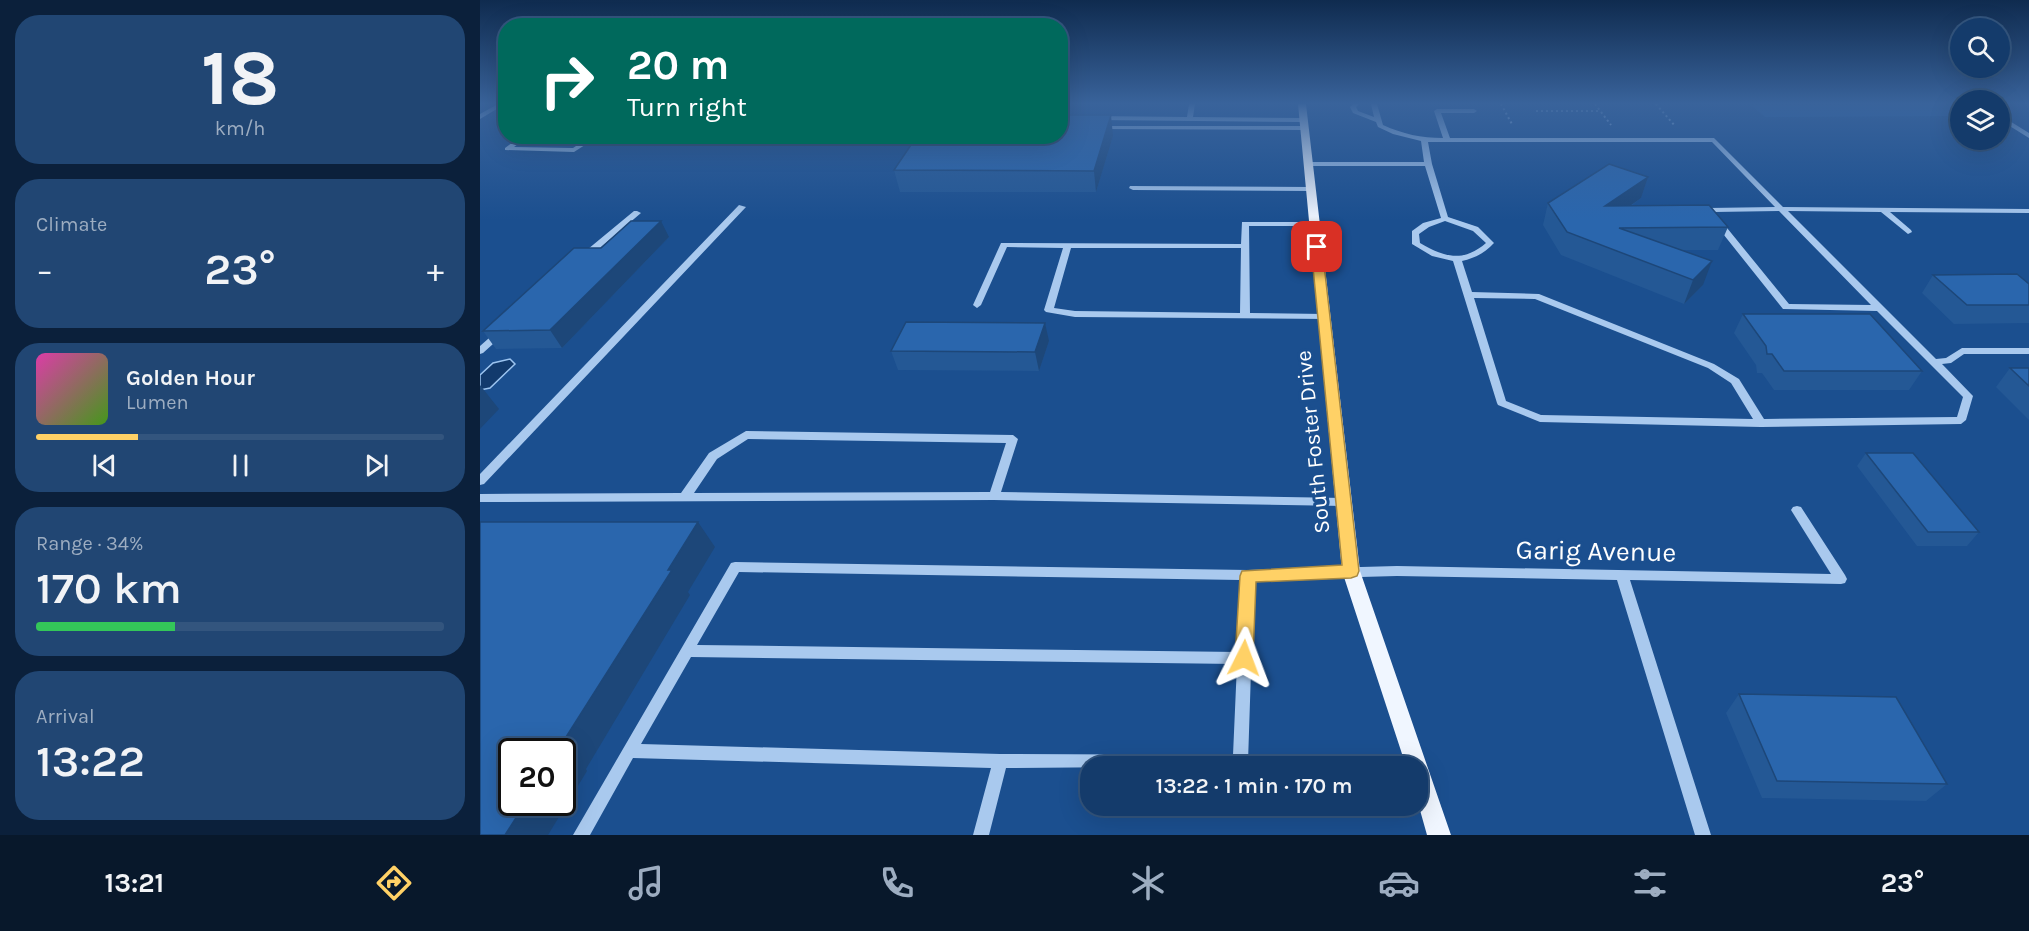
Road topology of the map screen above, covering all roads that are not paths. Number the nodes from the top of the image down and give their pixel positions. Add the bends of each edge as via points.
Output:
1 (1306, 143) edge
2 (1424, 143) edge
3 (1717, 143) edge
4 (514, 144) edge
5 (583, 144) edge
6 (1308, 164) junction
7 (1428, 164) junction
8 (1133, 188) dead end
9 (1311, 189) junction
10 (742, 207) dead end
11 (1781, 209) junction
12 (1882, 209) junction
13 (2028, 211) edge
14 (637, 213) dead end
15 (1444, 219) junction
16 (1314, 224) junction
17 (1908, 232) dead end
18 (1068, 245) junction
19 (1246, 246) junction
20 (1457, 259) junction
21 (580, 260) edge
22 (1468, 295) junction
23 (977, 305) dead end
24 (1879, 308) junction
25 (1245, 315) junction
26 (1324, 317) junction
27 (505, 328) edge
28 (480, 351) edge
29 (2029, 351) edge
30 (1934, 362) junction
31 (1761, 423) junction
32 (480, 481) edge
33 (994, 496) junction
34 (480, 498) edge
35 (684, 498) junction
36 (1344, 502) junction
37 (1797, 510) dead end
38 (1351, 571) junction
39 (1622, 575) junction
40 (1248, 576) junction
41 (687, 651) junction
42 (1244, 658) junction
43 (630, 750) junction
44 (1413, 756) edge
45 (1000, 761) junction
46 (1428, 802) edge
47 (581, 835) edge
48 (981, 835) edge
49 (1439, 835) edge
50 (1703, 835) edge

1 - 6 main road, South Foster Drive
2 - 7 street
3 - 11 street
4 - 5 street via 507,149 574,150
6 - 7 street
6 - 9 main road, South Foster Drive
7 - 15 street
8 - 9 street
9 - 16 main road, South Foster Drive
10 - 32 street
11 - 12 street
11 - 24 street
11 - 24 street via 1708,210 1786,307
12 - 13 street
12 - 17 street
14 - 21 street
15 - 20 street via 1415,232 1416,244 1432,254
15 - 20 street via 1483,232 1490,243 1479,255
16 - 19 street via 1245,224
16 - 26 main road, South Foster Drive
18 - 19 street
18 - 23 street via 1004,245
18 - 25 street via 1049,310 1075,314
19 - 25 street
20 - 22 street
22 - 31 street via 1536,296 1711,366 1736,381
22 - 31 street via 1502,403 1540,418
24 - 30 street
25 - 26 street
26 - 36 main road, South Foster Drive
27 - 28 street
29 - 30 street via 1962,351 1947,361
30 - 31 street via 1968,396 1961,420
33 - 35 street
33 - 35 street via 1013,440 746,435 713,456
33 - 36 street
34 - 35 street
36 - 38 main road, South Foster Drive
37 - 39 street, Garig Avenue via 1841,579
38 - 39 street, Garig Avenue
38 - 40 street, Garig Avenue
38 - 44 main road, South Foster Drive
39 - 50 street
40 - 41 street, Garig Avenue via 735,567
40 - 42 street
41 - 42 street
41 - 43 street
42 - 45 street via 1240,762
43 - 45 street
43 - 47 street
45 - 48 street
46 - 49 main road, South Foster Drive

